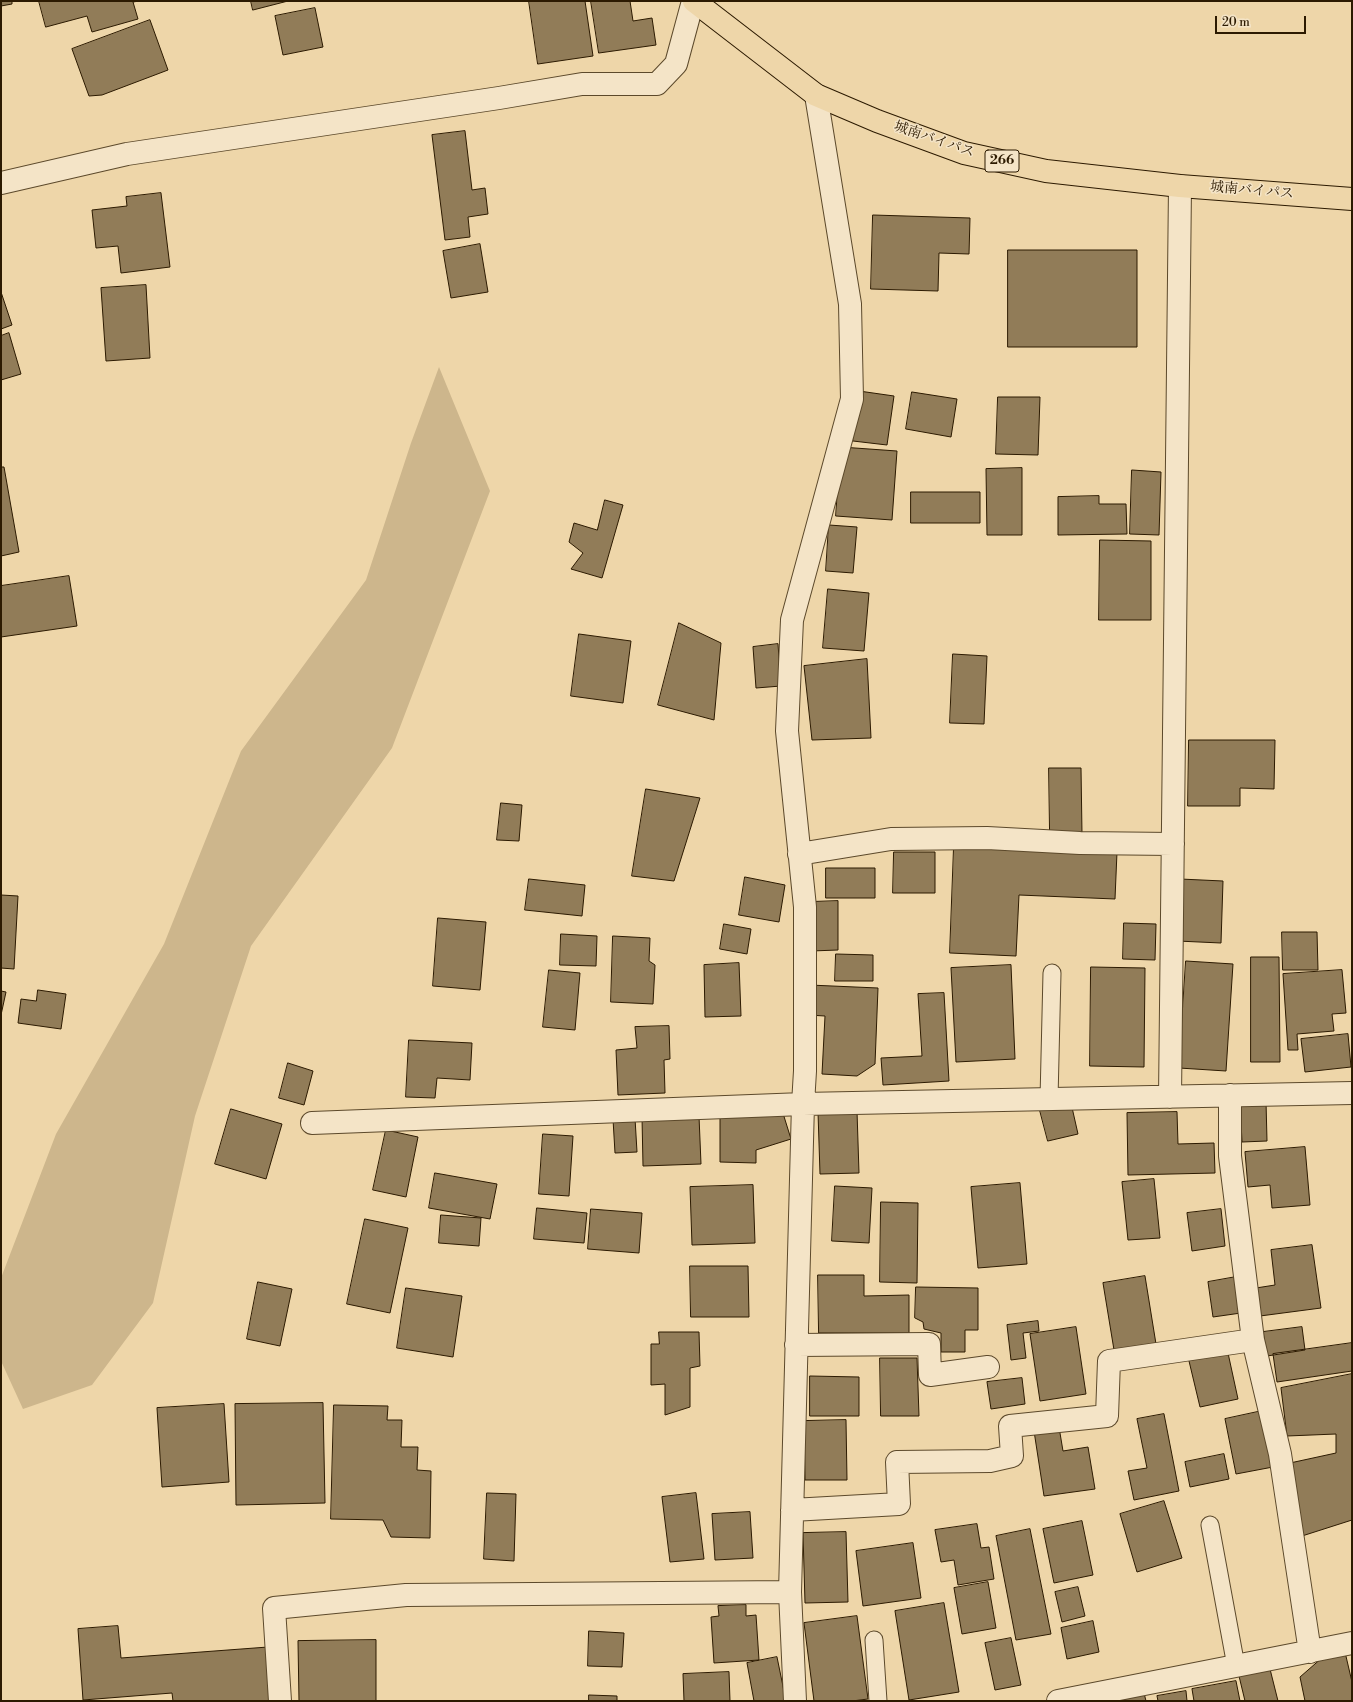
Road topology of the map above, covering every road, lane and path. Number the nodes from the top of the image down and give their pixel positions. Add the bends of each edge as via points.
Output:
1 (694, 1) edge
2 (816, 94) junction
3 (1, 183) edge
4 (1180, 186) junction
5 (1352, 199) edge
6 (1173, 844) junction
7 (799, 854) junction
8 (1052, 973) dead end
9 (1352, 1093) edge
10 (1230, 1095) junction
11 (1170, 1097) junction
12 (1049, 1099) junction
13 (802, 1104) junction
14 (312, 1123) dead end
15 (1253, 1340) junction
16 (796, 1345) junction
17 (988, 1367) dead end
18 (792, 1510) junction
19 (1210, 1525) dead end
20 (790, 1592) junction
21 (874, 1640) dead end
22 (1352, 1643) edge
23 (1310, 1652) junction
24 (1236, 1666) junction
25 (1065, 1700) edge
26 (280, 1701) edge
27 (795, 1701) edge
28 (878, 1701) edge

1 - 2 highway, 城南バイパス / 266
1 - 3 street via 676,64 657,84 582,84 127,154
2 - 4 highway, 城南バイパス / 266 via 877,121 964,153 1046,171
2 - 7 street via 850,304 852,399 792,620 787,731
4 - 5 highway, 城南バイパス / 266
4 - 6 street
6 - 7 street via 987,838 891,839
6 - 11 street
7 - 13 street via 805,907 805,1071
8 - 12 lane
9 - 10 street
10 - 11 street
10 - 15 street via 1230,1156
11 - 12 street
12 - 13 street
13 - 14 street
13 - 16 street
15 - 18 street via 1109,1361 1107,1416 1010,1426 1012,1456 990,1461 897,1462 899,1504
15 - 23 street via 1280,1454
16 - 17 street via 929,1344 930,1375
16 - 18 street
18 - 20 street
19 - 24 lane
20 - 26 street via 406,1595 274,1608
20 - 27 street
21 - 28 lane
22 - 23 street
23 - 24 street
24 - 25 street

